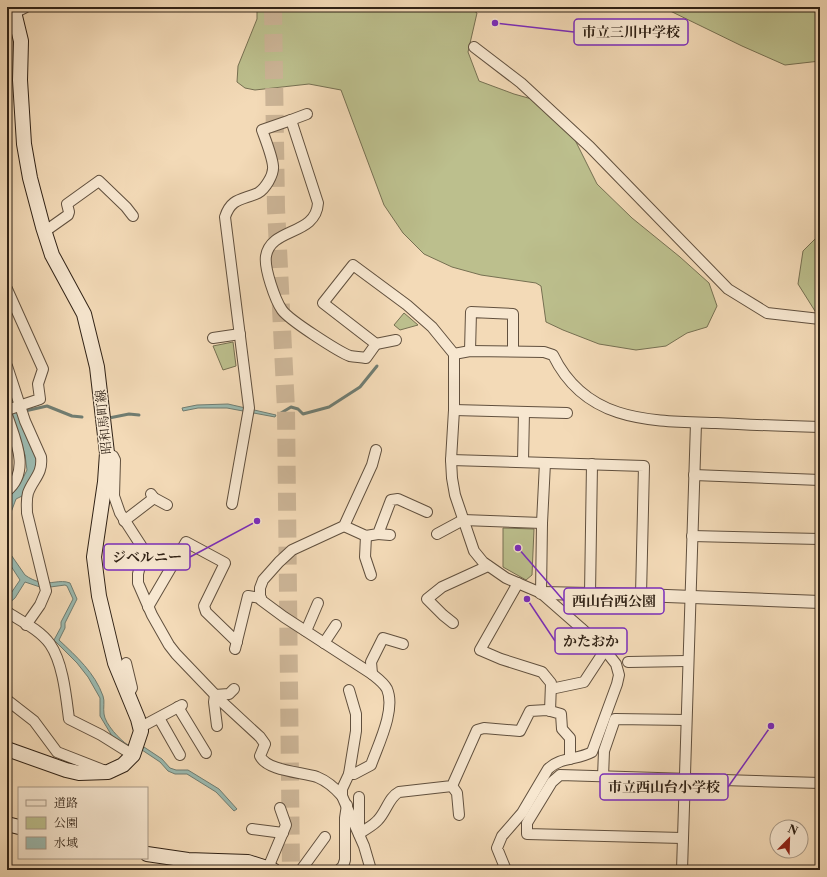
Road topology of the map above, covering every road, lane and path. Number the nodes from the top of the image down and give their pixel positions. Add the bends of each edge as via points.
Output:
1 (16, 9) edge
2 (474, 47) dead end
3 (307, 114) dead end
4 (291, 120) junction
5 (133, 216) dead end
6 (44, 232) junction
7 (7, 289) edge
8 (820, 319) edge
9 (240, 334) junction
10 (213, 338) dead end
11 (396, 340) dead end
12 (376, 344) junction
13 (470, 351) junction
14 (513, 351) junction
15 (454, 354) junction
16 (7, 366) edge
17 (20, 407) junction
18 (7, 410) edge
19 (454, 410) junction
20 (524, 412) junction
21 (567, 413) dead end
22 (7, 416) edge
23 (696, 423) junction
24 (820, 427) edge
25 (11, 439) edge
26 (376, 450) dead end
27 (107, 453) junction
28 (451, 460) junction
29 (523, 461) junction
30 (545, 463) junction
31 (592, 464) junction
32 (694, 475) junction
33 (820, 480) edge
34 (7, 491) edge
35 (232, 504) dead end
36 (167, 505) dead end
37 (427, 512) dead end
38 (463, 520) junction
39 (124, 521) junction
40 (542, 523) junction
41 (344, 526) junction
42 (378, 534) junction
43 (437, 534) dead end
44 (390, 535) dead end
45 (366, 536) junction
46 (692, 536) junction
47 (820, 538) edge
48 (488, 566) junction
49 (371, 575) dead end
50 (518, 583) junction
51 (541, 593) junction
52 (590, 594) junction
53 (641, 595) junction
54 (261, 598) junction
55 (689, 598) junction
56 (820, 602) edge
57 (318, 603) dead end
58 (148, 607) junction
59 (7, 612) edge
60 (453, 623) dead end
61 (26, 625) junction
62 (336, 625) dead end
63 (306, 632) junction
64 (324, 643) junction
65 (403, 644) dead end
66 (605, 650) junction
67 (687, 661) junction
68 (126, 662) dead end
69 (628, 662) dead end
70 (372, 674) junction
71 (234, 689) dead end
72 (550, 689) junction
73 (349, 690) dead end
74 (128, 695) junction
75 (215, 695) junction
76 (7, 700) edge
77 (550, 710) junction
78 (159, 718) junction
79 (686, 720) junction
80 (217, 726) dead end
81 (141, 727) junction
82 (7, 749) edge
83 (206, 753) dead end
84 (133, 755) junction
85 (180, 755) dead end
86 (570, 759) junction
87 (108, 772) junction
88 (349, 774) junction
89 (604, 777) junction
90 (685, 779) junction
91 (820, 783) edge
92 (452, 786) junction
93 (359, 797) dead end
94 (344, 801) junction
95 (280, 808) dead end
96 (459, 815) dead end
97 (7, 824) edge
98 (18, 827) edge
99 (252, 829) dead end
100 (283, 833) junction
101 (359, 834) junction
102 (325, 837) dead end
103 (682, 838) junction
104 (148, 854) edge
105 (270, 869) edge
106 (301, 870) edge
107 (339, 870) edge
108 (371, 870) edge
109 (506, 870) edge
110 (682, 870) edge

1 - 6 main road, 昭和馬町線 via 21,41 20,80 24,144
2 - 8 street via 521,82 590,147 728,290 766,313
3 - 4 street
4 - 9 street via 262,130 273,167 270,178 260,192 231,205 225,217
4 - 12 street via 318,207 309,222 269,246 266,262 268,276 282,310 332,346 350,356 366,358
5 - 6 street via 99,181 67,204 68,215
6 - 27 main road, 昭和馬町線 via 52,255 84,314 88,327 97,367
7 - 17 street via 43,369 38,384 40,399
9 - 10 street
9 - 35 street via 249,408
11 - 12 street
12 - 15 street via 323,302 353,265 432,327
13 - 14 street
13 - 14 street via 472,312 513,314
13 - 15 street
14 - 23 street via 544,352 552,355 558,366 582,393 620,414
15 - 19 street
16 - 17 street
17 - 18 street
17 - 61 street via 41,457 42,468 26,502 46,591
19 - 20 street
19 - 28 street
20 - 21 street
20 - 29 street
22 - 25 street
23 - 24 street
23 - 32 street
25 - 34 street via 20,455 20,466 15,481
26 - 41 street via 372,465
27 - 39 street via 115,460 114,496
27 - 74 main road, 昭和馬町線 via 94,556 99,596 115,663
28 - 29 street
28 - 38 street via 455,495
29 - 30 street
30 - 31 street
30 - 40 street
31 - 52 street
31 - 53 street via 644,466
32 - 33 street
32 - 46 street
36 - 39 street via 152,496
37 - 42 street via 398,499 391,500
38 - 40 street
38 - 43 street
38 - 48 street via 474,551
39 - 58 street via 143,551 138,583
40 - 51 street
41 - 45 street
41 - 54 street via 292,550 264,580 260,588
42 - 44 street
42 - 45 street
45 - 49 street via 365,557
46 - 47 street
46 - 55 street
48 - 50 street
48 - 60 street via 442,588 426,599
50 - 51 street
50 - 72 street via 480,650 542,672 551,683
51 - 52 street
51 - 66 street
52 - 53 street
53 - 55 street
54 - 58 street via 248,596 236,645 206,612 204,606 225,563 186,542
54 - 63 street
55 - 56 street
55 - 67 street
57 - 63 street
58 - 75 street via 169,645
59 - 61 street
61 - 84 street via 49,643 56,656 65,686 69,719
62 - 64 street
63 - 64 street
64 - 70 street
65 - 70 street via 383,638 372,662
66 - 72 street via 584,682
66 - 86 street via 616,664 619,675 617,684 592,752
67 - 69 street
67 - 79 street
68 - 74 street via 132,688
70 - 88 street via 383,683 388,694 390,706 386,724 371,765
71 - 75 street via 229,694
72 - 77 street
73 - 88 street via 356,714 356,731
74 - 81 main road, 昭和馬町線
75 - 80 street
75 - 94 street via 264,742 260,756 264,761 272,766 317,777 327,782
76 - 87 street via 34,721 57,752
77 - 86 street via 560,714 562,729 570,738
77 - 92 street via 530,711 520,731 484,728 477,730
78 - 81 street
78 - 83 street via 180,706
78 - 85 street
79 - 89 street via 615,719 604,751
79 - 90 street
81 - 84 main road
82 - 87 main road via 66,770
84 - 87 main road via 123,765
86 - 109 street via 554,764 548,769 522,813 502,836 497,848
88 - 94 street via 342,789
89 - 90 street
89 - 103 street via 560,776 552,782 527,823 527,834
90 - 91 street
90 - 103 street
92 - 96 street via 456,793
92 - 101 street via 395,794 377,821
93 - 101 street
94 - 101 street
94 - 107 street via 345,860
95 - 100 street via 286,825
97 - 98 main road
99 - 100 street
100 - 105 street
101 - 108 street
102 - 106 street
103 - 110 street
104 - 105 main road via 188,860 248,862

